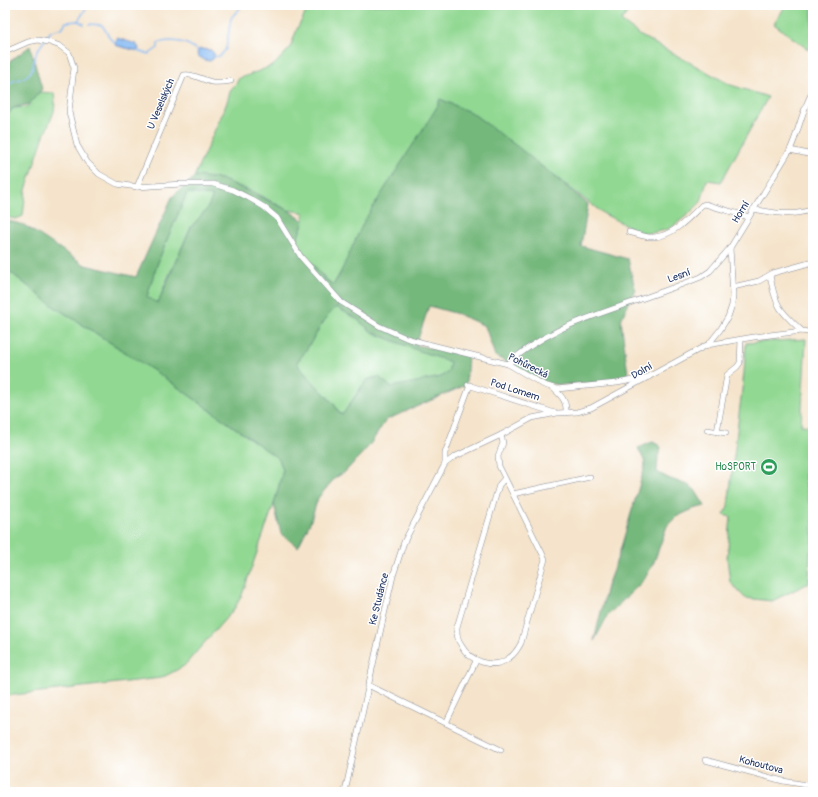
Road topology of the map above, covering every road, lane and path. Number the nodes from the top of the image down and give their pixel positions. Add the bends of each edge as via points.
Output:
1 (5, 52) edge
2 (232, 81) dead end
3 (813, 91) edge
4 (790, 150) junction
5 (813, 155) edge
6 (137, 187) junction
7 (754, 209) junction
8 (813, 209) edge
9 (749, 216) junction
10 (629, 232) dead end
11 (730, 248) junction
12 (813, 262) edge
13 (770, 275) junction
14 (733, 287) junction
15 (802, 331) junction
16 (813, 332) edge
17 (741, 340) junction
18 (707, 346) junction
19 (508, 364) junction
20 (649, 377) junction
21 (554, 388) junction
22 (557, 413) junction
23 (566, 413) junction
24 (707, 430) dead end
25 (717, 432) junction
26 (726, 433) dead end
27 (501, 436) junction
28 (445, 464) junction
29 (590, 477) dead end
30 (505, 478) junction
31 (513, 494) junction
32 (476, 661) junction
33 (368, 685) junction
34 (446, 723) junction
35 (501, 750) dead end
36 (705, 760) dead end
37 (813, 786) edge
38 (345, 792) edge

1 - 6 street, Pohůrecká via 38,40 60,46 69,53 74,68 69,112 77,145 87,162 99,174 117,184
2 - 6 street, U Veselských via 218,83 189,74 184,75
3 - 4 street, Horní
4 - 5 street
4 - 7 street, Horní
6 - 19 street, Pohůrecká via 213,184 233,190 264,207 277,218 301,257 341,302 379,326 406,338
7 - 8 street via 792,214
7 - 9 street, Horní
9 - 10 street via 705,204 665,235 652,238
9 - 11 street, Horní
11 - 14 street
11 - 19 street, Lesní via 702,277 587,317 546,336
12 - 13 street
13 - 14 street via 759,281
13 - 15 street via 778,307
14 - 18 street via 728,317
15 - 16 street, Dolní
15 - 17 street, Dolní
17 - 18 street, Dolní
17 - 25 street via 740,363 727,375
18 - 20 street, Dolní
19 - 21 street, Pohůrecká
20 - 21 street, Pohůrecká via 590,387
20 - 23 street, Dolní via 591,408
21 - 23 street via 565,401
22 - 23 street, Dolní
22 - 27 street, Dolní via 532,418
22 - 28 street, Pod Lomem via 469,385 445,454
24 - 25 street
25 - 26 street
27 - 28 street, Dolní via 454,457
27 - 30 street via 503,443 498,462
28 - 33 street, Ke Studánce via 404,542 393,576
29 - 31 street
30 - 31 street
30 - 32 street via 499,486 457,627 457,637 461,646
31 - 32 street via 545,559 521,643 516,652 499,663
32 - 34 street
33 - 34 street
33 - 38 street, Ke Studánce
34 - 35 street
36 - 37 street, Kohoutova via 783,781

